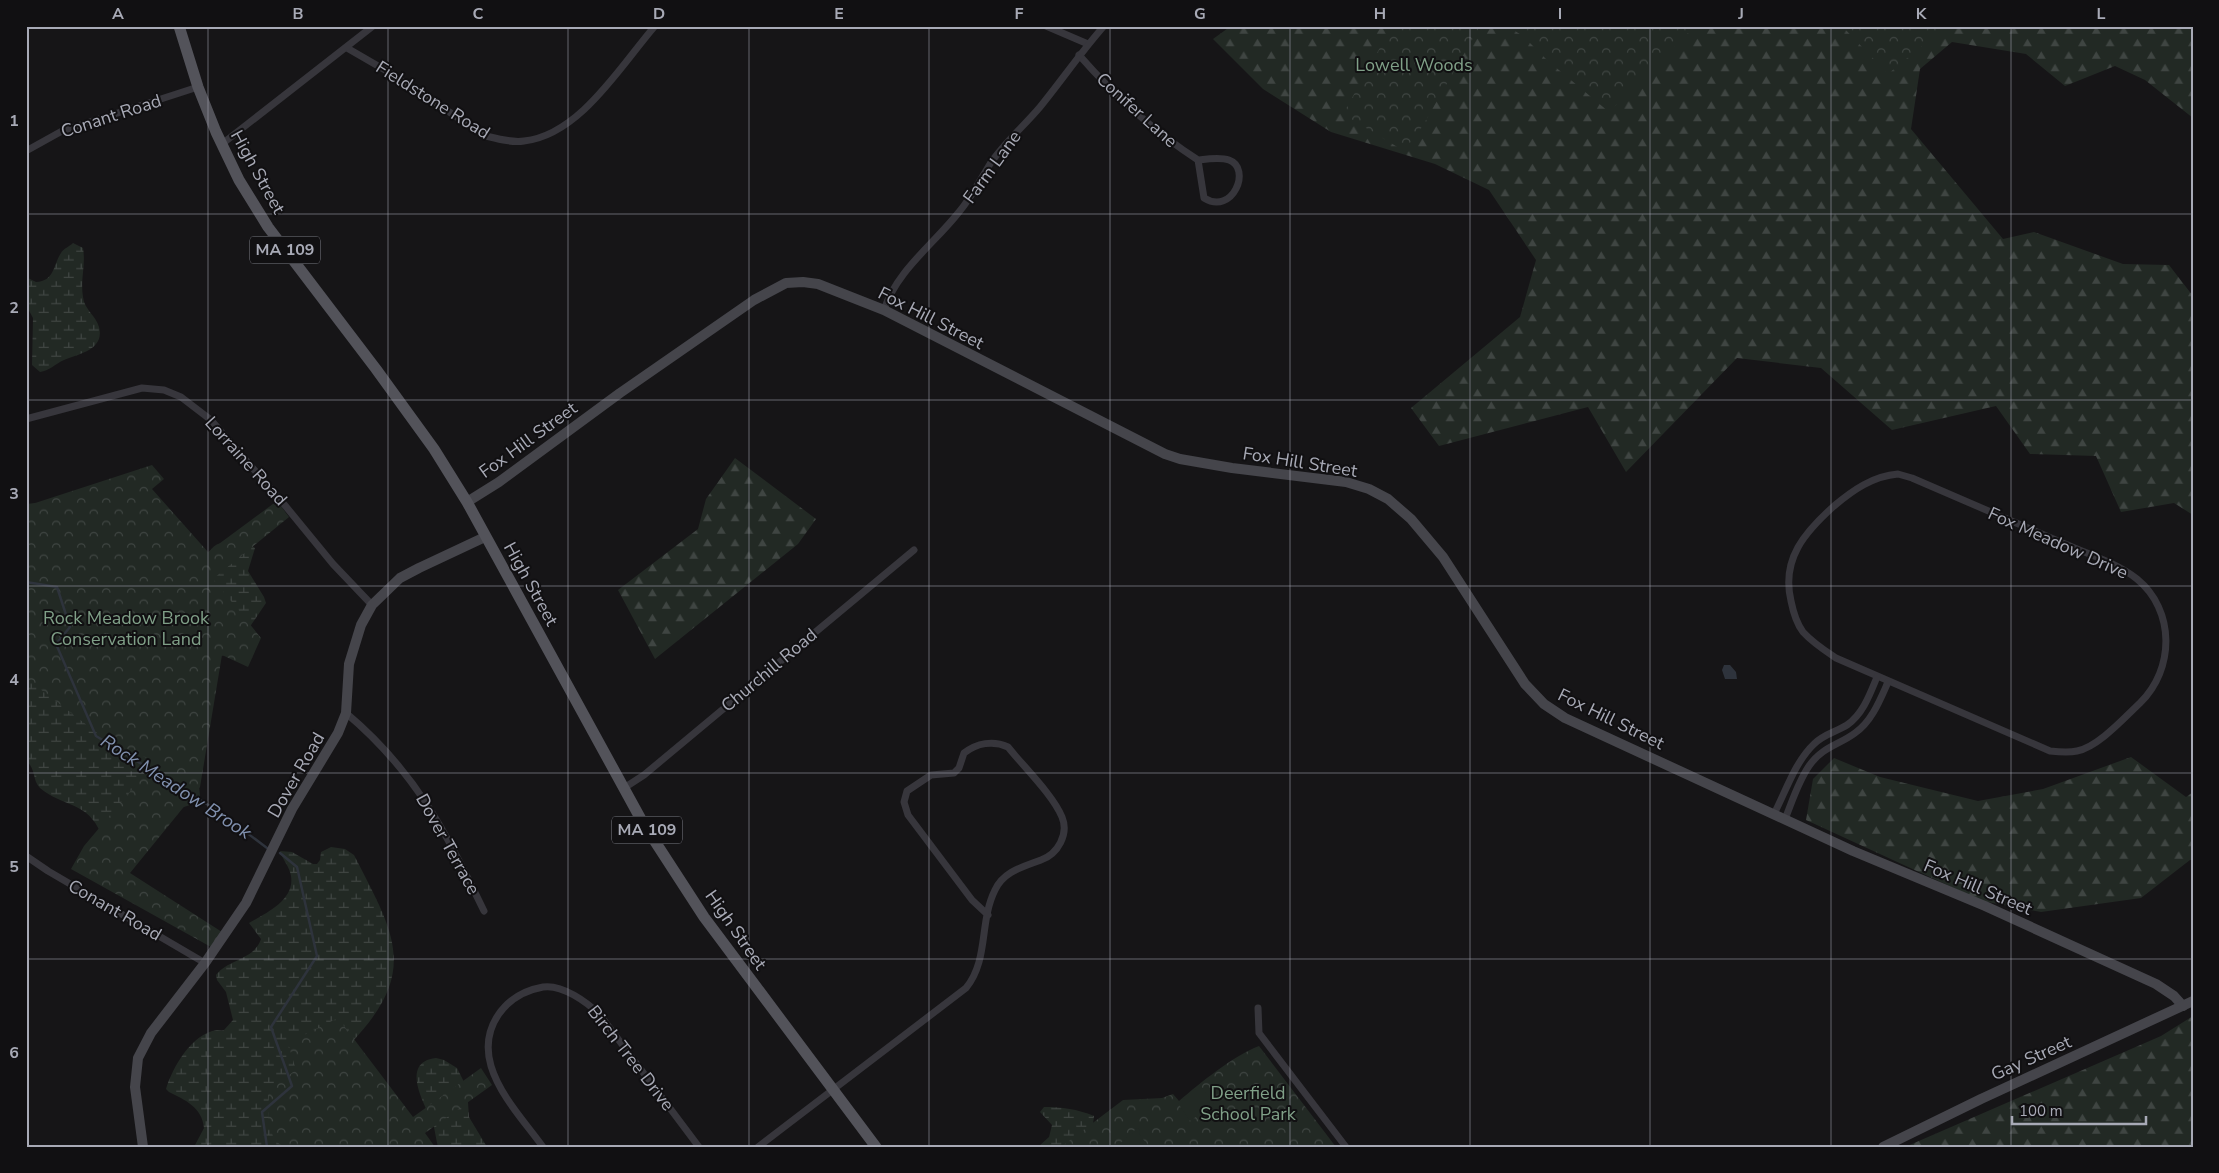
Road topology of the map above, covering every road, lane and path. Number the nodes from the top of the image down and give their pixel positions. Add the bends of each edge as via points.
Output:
1 (179, 26) edge
2 (373, 26) edge
3 (655, 26) edge
4 (1046, 26) edge
5 (1104, 26) edge
6 (1088, 44) junction
7 (347, 48) junction
8 (1079, 55) junction
9 (198, 87) junction
10 (222, 144) junction
11 (26, 151) edge
12 (1198, 160) junction
13 (884, 310) junction
14 (26, 419) edge
15 (467, 502) junction
16 (485, 537) junction
17 (914, 550) dead end
18 (372, 605) junction
19 (1877, 676) junction
20 (1888, 682) junction
21 (346, 713) junction
22 (624, 788) junction
23 (1774, 814) junction
24 (1785, 819) junction
25 (26, 856) edge
26 (484, 911) dead end
27 (988, 915) junction
28 (205, 963) junction
29 (2188, 1004) edge
30 (1258, 1008) dead end
31 (832, 1089) junction
32 (143, 1147) edge
33 (543, 1147) edge
34 (699, 1147) edge
35 (758, 1147) edge
36 (876, 1147) edge
37 (1346, 1147) edge
38 (1883, 1147) edge

1 - 9 main road, High Street / MA 109
2 - 7 street
3 - 7 street, Fieldstone Road via 595,99 564,125 524,141 486,136
4 - 6 street
5 - 6 street, Farm Lane
6 - 8 street, Farm Lane
7 - 10 street
8 - 12 street, Conifer Lane via 1105,85 1171,143
8 - 13 street, Farm Lane via 1040,108 990,164 959,212 899,279
9 - 10 main road, High Street / MA 109
9 - 11 street, Conant Road via 62,131
10 - 15 main road, High Street / MA 109 via 239,180 268,227 391,389
12 - 12 street via 1227,159 1234,162 1240,180 1226,201 1219,204 1204,198
13 - 15 street, Fox Hill Street via 818,284 786,283 754,300
13 - 23 street, Fox Hill Street via 1165,454 1232,468 1346,482 1388,499 1411,519 1443,557 1525,684 1544,704 1579,725
14 - 18 street, Lorraine Road via 142,388 164,390 181,397 211,420 333,564
15 - 16 main road, High Street / MA 109
16 - 18 street, Dover Road via 400,578
16 - 22 main road, High Street / MA 109
17 - 22 street, Churchill Road via 644,775
18 - 21 street, Dover Road via 361,625 349,664
19 - 20 street, Fox Meadow Drive
19 - 20 street, Fox Meadow Drive via 1836,658 1815,644 1802,630 1788,588 1789,571 1804,535 1838,503 1883,475 1898,474 1912,478 2118,568 2137,579 2154,598 2164,623 2167,647 2160,674 2152,688 2142,702 2105,735 2079,751 2050,752
19 - 23 street via 1854,719 1824,736 1804,756
20 - 24 street via 1864,726 1825,749 1808,766
21 - 26 street, Dover Terrace via 372,735 430,807
21 - 28 street, Dover Road via 338,733 292,809 246,903
22 - 31 main road, High Street / MA 109 via 707,922
23 - 24 street, Fox Hill Street
24 - 29 street, Fox Hill Street via 2148,980
25 - 28 street, Conant Road
27 - 27 street via 994,891 1000,882 1018,868 1054,853 1064,828 1054,805 1008,747 998,743 972,747 964,753 954,773 931,775 920,781 907,791 904,802 908,815 972,900
27 - 31 street via 980,964 966,988
28 - 32 street, Dover Road via 151,1033 138,1058 136,1087
29 - 38 street, Gay Street
30 - 37 street via 1259,1032
31 - 35 street
31 - 36 main road, High Street / MA 109
33 - 34 street, Birch Tree Drive via 501,1090 488,1048 490,1030 502,1008 522,995 544,987 568,992 594,1008

